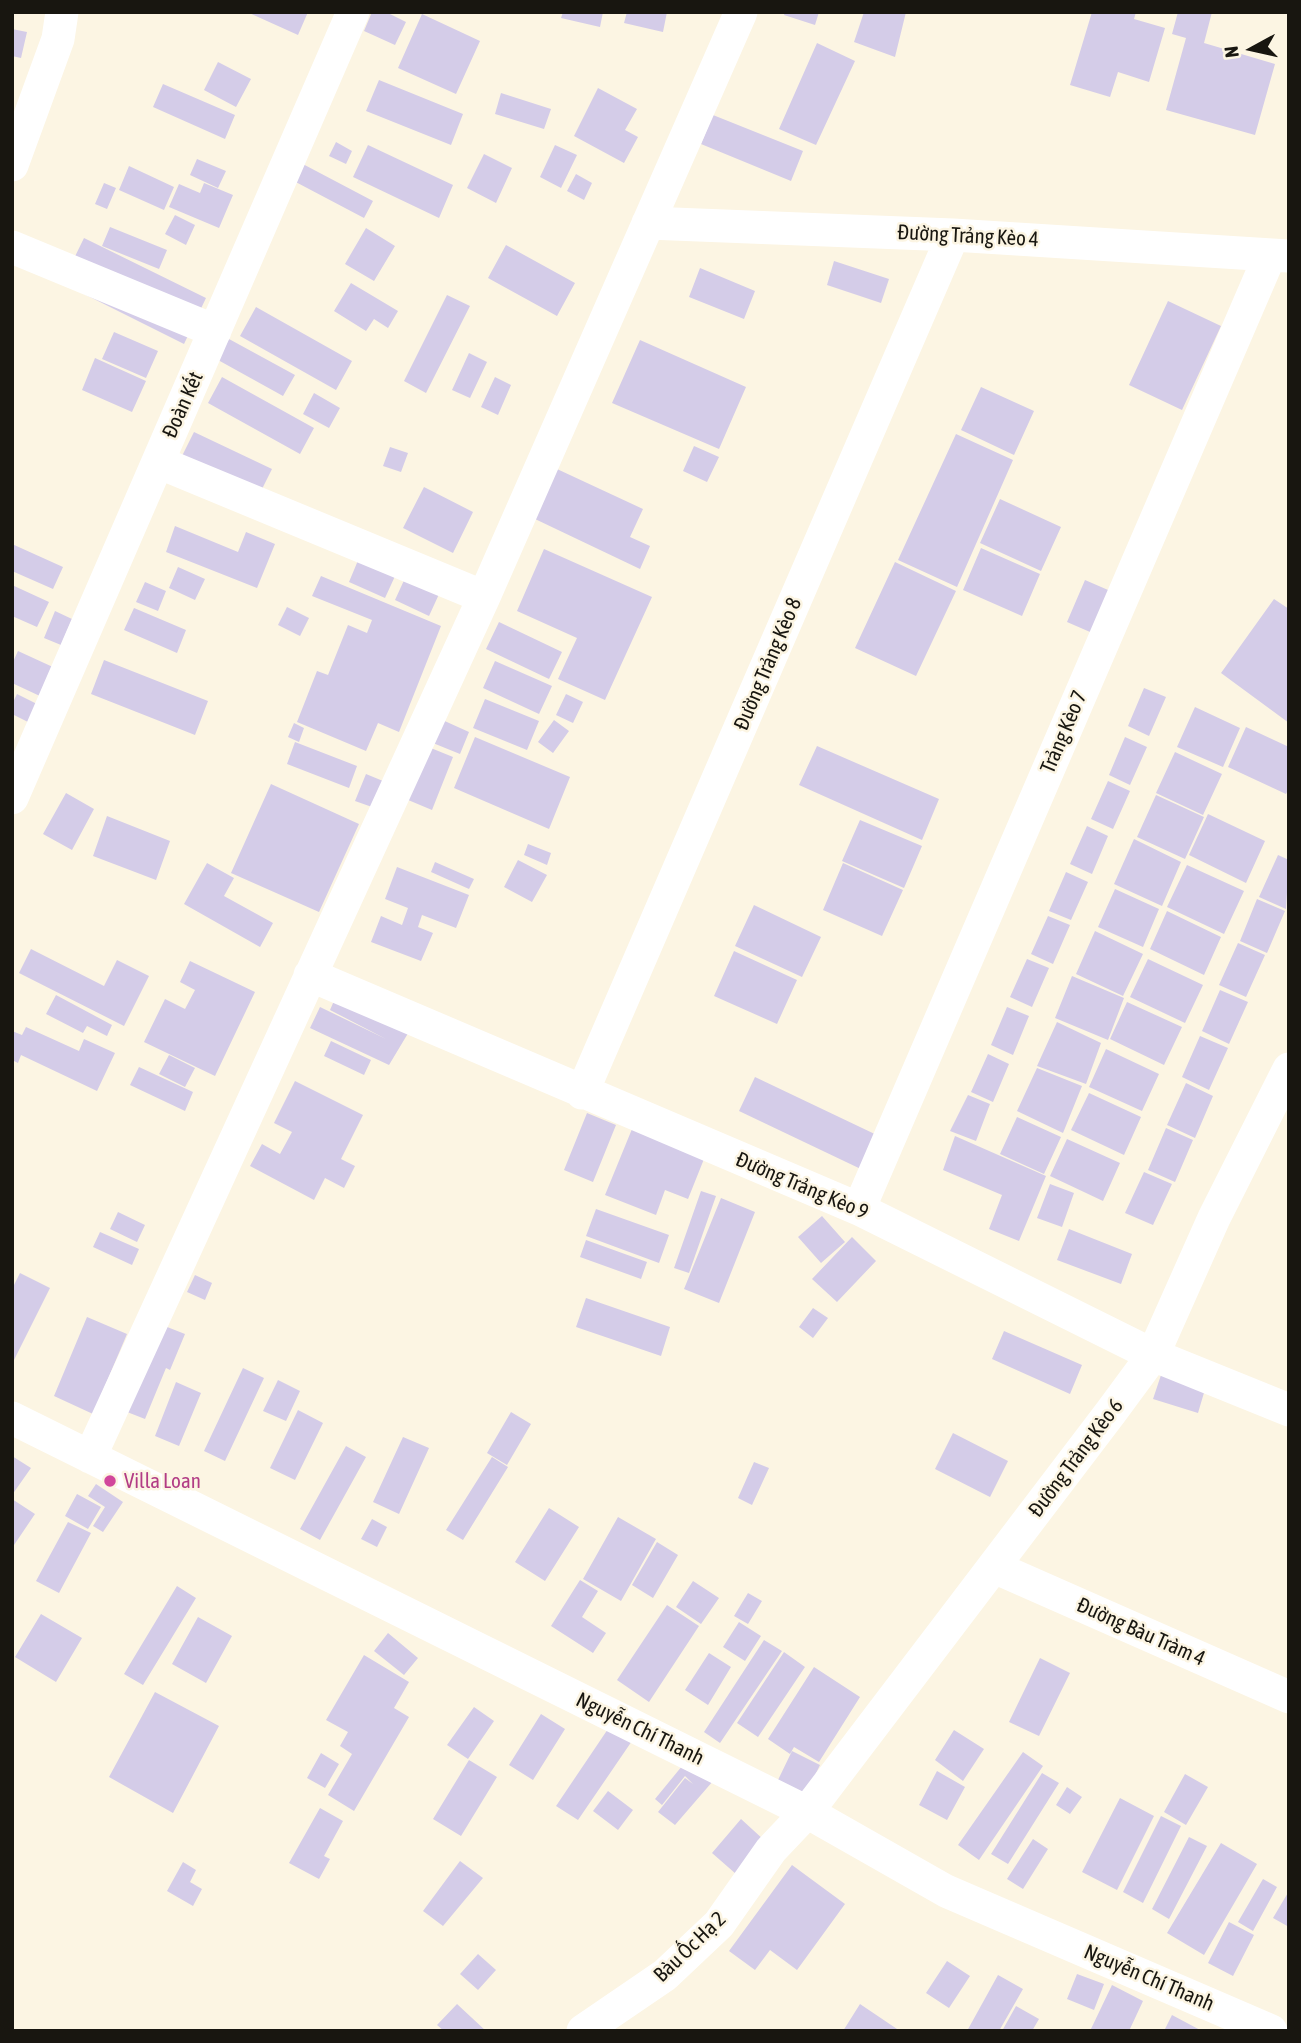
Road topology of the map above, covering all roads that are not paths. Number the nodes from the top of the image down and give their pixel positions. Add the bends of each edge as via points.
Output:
1 (62, 12) edge
2 (353, 12) edge
3 (741, 12) edge
4 (12, 165) edge
5 (648, 223) junction
6 (953, 234) junction
7 (12, 247) edge
8 (1279, 255) edge
9 (215, 331) junction
10 (158, 462) junction
11 (484, 597) junction
12 (12, 798) edge
13 (310, 975) junction
14 (1289, 1069) edge
15 (582, 1093) junction
16 (859, 1209) junction
17 (1153, 1355) junction
18 (1289, 1410) edge
19 (12, 1418) edge
20 (90, 1457) junction
21 (994, 1567) junction
22 (1289, 1698) edge
23 (807, 1812) junction
24 (1232, 2023) edge
25 (583, 2031) edge
26 (1271, 2031) edge

1 - 4 street via 58,39
2 - 9 street, Đoàn Kết
3 - 5 street
5 - 6 street, Đường Trảng Kèo 4
5 - 11 street
6 - 8 street, Đường Trảng Kèo 4
6 - 15 street, Đường Trảng Kèo 8
7 - 9 street
8 - 16 street, Trảng Kèo 7
9 - 10 street, Đoàn Kết
10 - 11 street
10 - 12 street, Đoàn Kết
11 - 13 street
13 - 15 street, Đường Trảng Kèo 9
13 - 20 street
14 - 17 street, Đường Trảng Kèo 6 via 1214,1218
15 - 16 street, Đường Trảng Kèo 9
16 - 17 street, Đường Trảng Kèo 9
17 - 18 street, Đường Trảng Kèo 9
17 - 21 street, Đường Trảng Kèo 6
19 - 20 street, Nguyễn Chí Thanh
20 - 23 street, Nguyễn Chí Thanh
21 - 22 street, Đường Bàu Tràm 4
21 - 23 street, Đường Trảng Kèo 6
23 - 24 street, Nguyễn Chí Thanh via 946,1891
23 - 25 street, Bàu Ốc Hạ 2 via 771,1850 719,1924 665,1975
24 - 26 street, Nguyễn Chí Thanh

